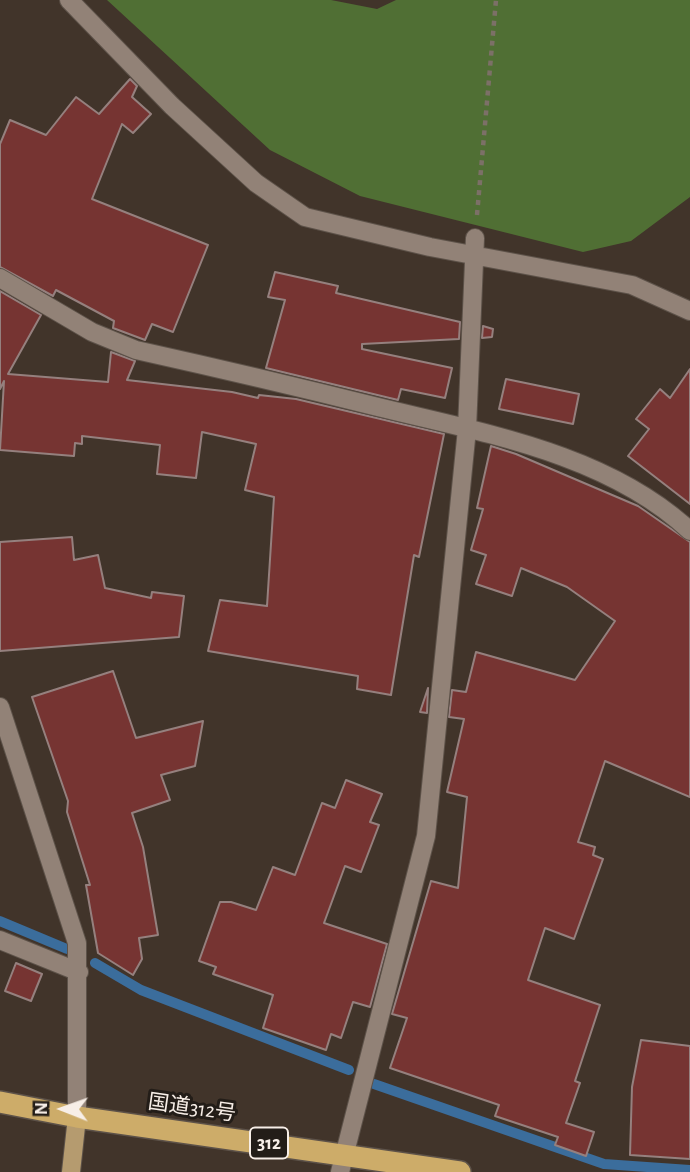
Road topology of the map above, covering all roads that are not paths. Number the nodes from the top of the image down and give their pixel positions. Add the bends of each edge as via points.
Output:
1 (69, 0) edge
2 (475, 246) junction
3 (0, 278) edge
4 (690, 311) edge
5 (467, 429) junction
6 (690, 531) edge
7 (0, 707) edge
8 (0, 940) edge
9 (79, 972) junction
10 (0, 1102) edge
11 (77, 1117) junction
12 (342, 1163) edge
13 (71, 1172) edge
14 (460, 1172) edge

1 - 2 street via 172,106 256,183 305,217 430,247
2 - 4 street via 632,285
2 - 5 street
3 - 5 street via 92,332 136,350
5 - 6 street via 583,463 670,512
5 - 12 street via 426,836
7 - 9 street via 77,943
8 - 9 street
9 - 11 street
10 - 11 highway, 国道312号 / 312
11 - 12 highway, 国道312号 / 312
11 - 13 main road
12 - 14 highway, 国道312号 / 312

